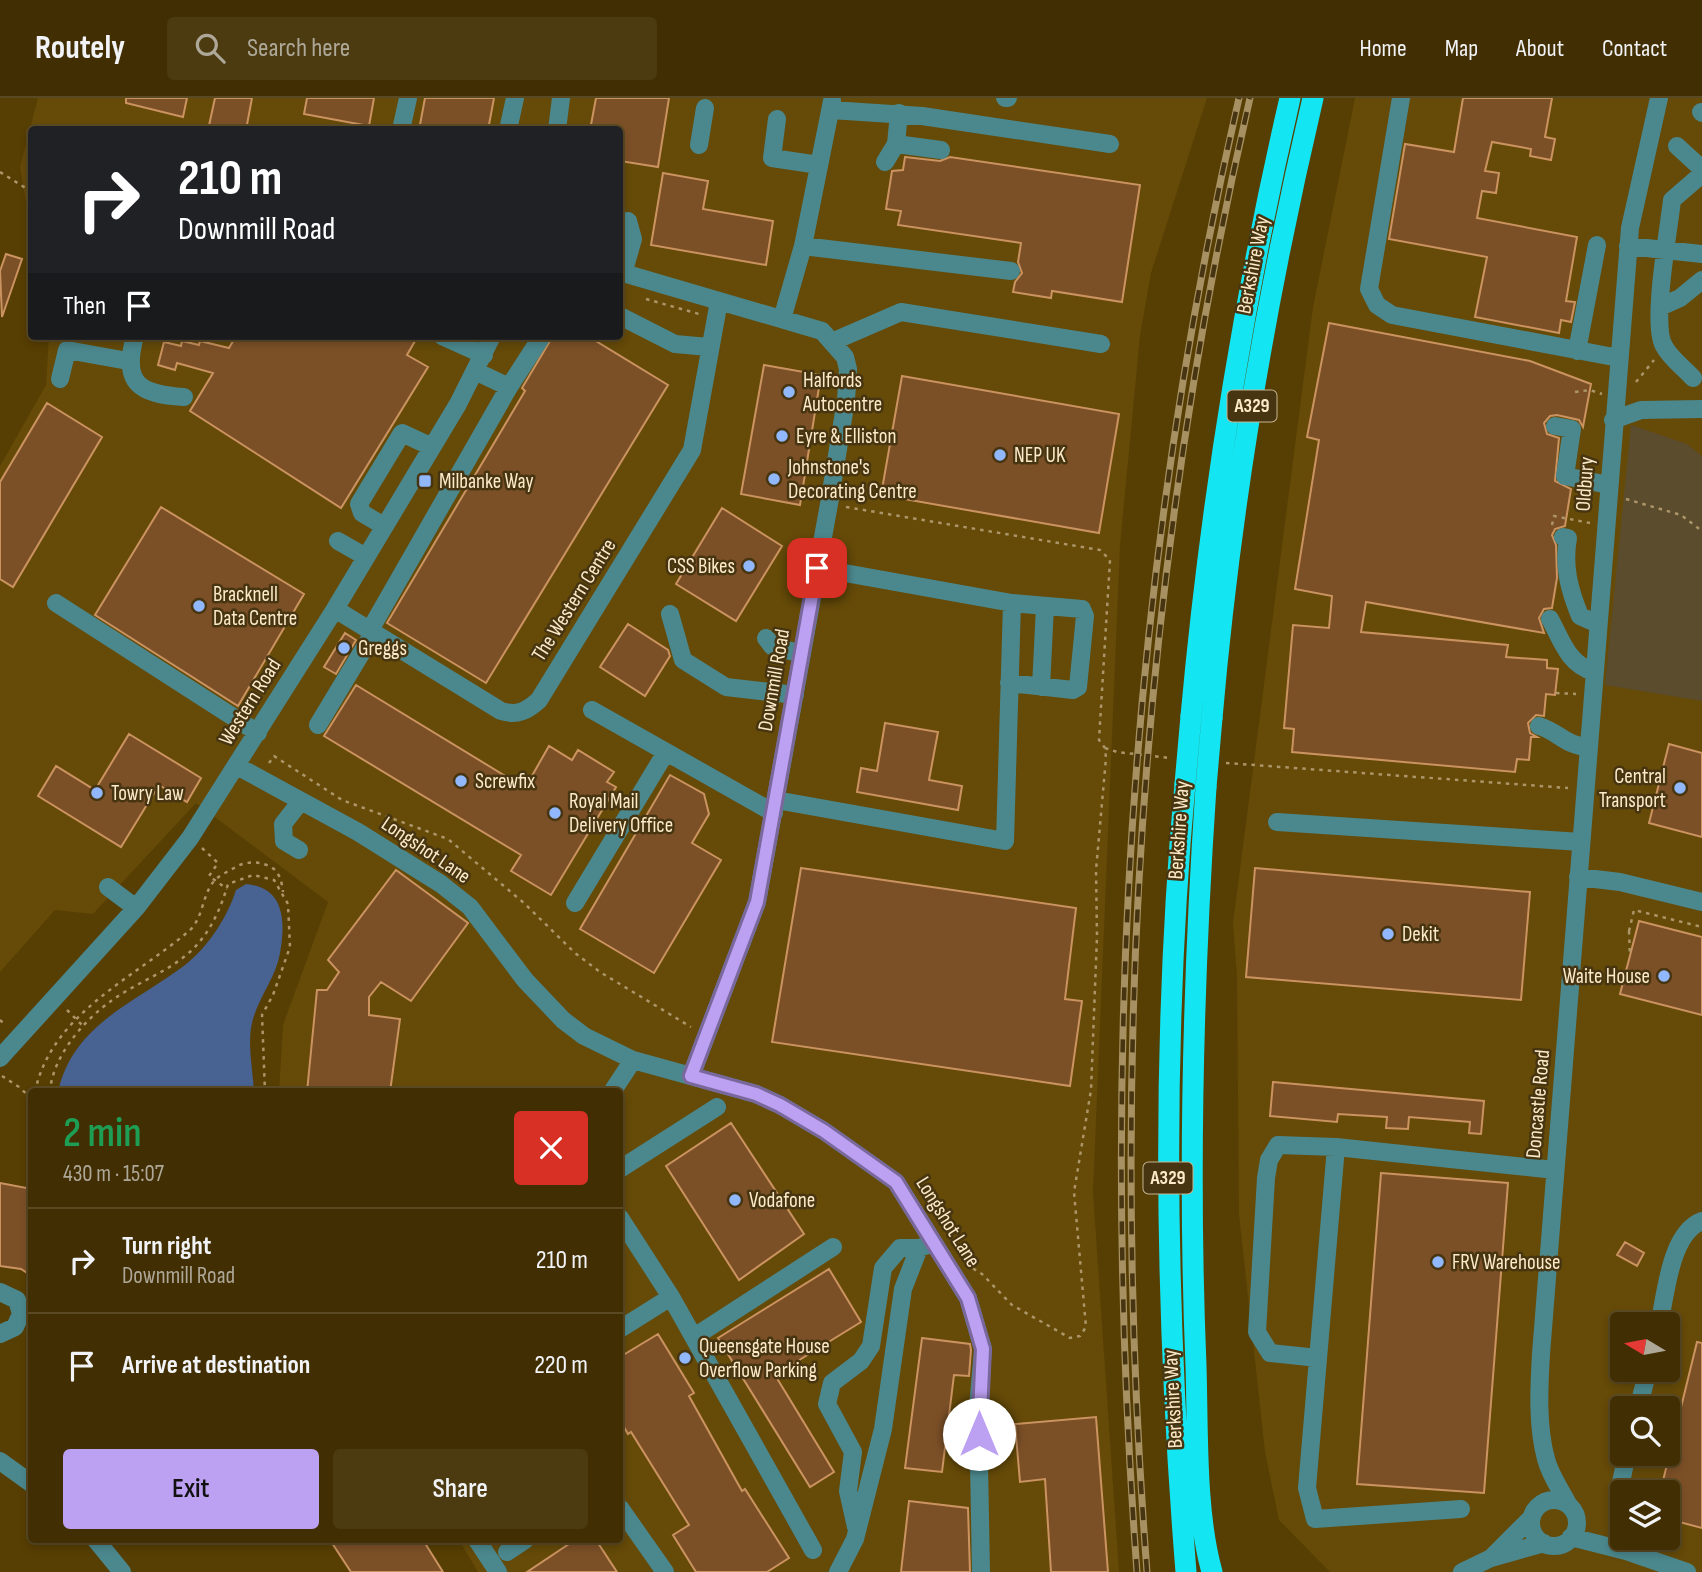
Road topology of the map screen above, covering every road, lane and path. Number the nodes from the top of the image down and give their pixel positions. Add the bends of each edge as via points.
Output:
1 (408, 98) edge
2 (515, 98) edge
3 (561, 98) edge
4 (1290, 98) edge
5 (1313, 98) edge
6 (1401, 98) edge
7 (1659, 98) edge
8 (831, 104) edge
9 (708, 113) dead end
10 (899, 113) junction
11 (781, 124) dead end
12 (402, 126) edge
13 (509, 126) edge
14 (558, 126) edge
15 (896, 144) junction
16 (1110, 144) dead end
17 (703, 146) dead end
18 (1677, 146) dead end
19 (941, 150) dead end
20 (885, 162) dead end
21 (819, 165) junction
22 (1702, 169) edge
23 (0, 172) edge
24 (1702, 174) edge
25 (28, 190) edge
26 (628, 221) dead end
27 (1597, 244) dead end
28 (803, 246) junction
29 (1629, 246) junction
30 (1667, 249) junction
31 (1702, 254) edge
32 (623, 267) edge
33 (1011, 271) dead end
34 (623, 274) edge
35 (1702, 280) edge
36 (638, 296) dead end
37 (719, 301) junction
38 (1660, 307) junction
39 (699, 314) dead end
40 (623, 318) edge
41 (782, 319) junction
42 (134, 340) edge
43 (451, 340) edge
44 (490, 340) edge
45 (539, 340) edge
46 (834, 341) junction
47 (1101, 344) dead end
48 (709, 347) junction
49 (1664, 347) junction
50 (1577, 351) junction
51 (484, 355) junction
52 (1619, 358) junction
53 (128, 361) junction
54 (475, 371) junction
55 (1693, 378) dead end
56 (60, 379) dead end
57 (1633, 386) dead end
58 (509, 387) junction
59 (1574, 393) dead end
60 (1602, 394) dead end
61 (184, 397) dead end
62 (1702, 410) edge
63 (1613, 420) junction
64 (1564, 427) dead end
65 (432, 447) junction
66 (1608, 485) junction
67 (1634, 498) dead end
68 (836, 506) dead end
69 (1566, 518) dead end
70 (1590, 523) dead end
71 (384, 526) junction
72 (1702, 531) edge
73 (1563, 537) dead end
74 (338, 541) dead end
75 (366, 557) junction
76 (817, 568) junction
77 (56, 603) dead end
78 (1012, 603) junction
79 (1045, 606) junction
80 (335, 609) junction
81 (1551, 612) dead end
82 (670, 614) dead end
83 (1598, 624) junction
84 (372, 631) junction
85 (766, 638) dead end
86 (802, 654) junction
87 (1588, 670) junction
88 (1009, 683) junction
89 (1041, 687) junction
90 (1556, 693) dead end
91 (1576, 694) dead end
92 (795, 695) junction
93 (592, 710) dead end
94 (1202, 717) junction
95 (318, 726) dead end
96 (1539, 726) dead end
97 (258, 733) junction
98 (1588, 747) junction
99 (1105, 748) junction
100 (666, 752) junction
101 (1177, 759) dead end
102 (1216, 762) dead end
103 (237, 766) junction
104 (267, 766) dead end
105 (1196, 786) junction
106 (1584, 789) junction
107 (301, 801) junction
108 (775, 806) junction
109 (1277, 822) dead end
110 (1581, 842) junction
111 (202, 848) dead end
112 (299, 850) dead end
113 (1578, 877) junction
114 (215, 880) junction
115 (108, 887) dead end
116 (227, 889) junction
117 (283, 895) junction
118 (1702, 902) edge
119 (575, 903) dead end
120 (136, 908) junction
121 (1702, 927) edge
122 (1630, 957) dead end
123 (63, 1007) dead end
124 (75, 1019) junction
125 (84, 1027) junction
126 (695, 1027) dead end
127 (634, 1060) junction
128 (1, 1067) edge
129 (691, 1076) junction
130 (37, 1088) edge
131 (50, 1088) edge
132 (264, 1088) edge
133 (615, 1088) edge
134 (28, 1095) edge
135 (717, 1107) dead end
136 (1336, 1147) junction
137 (623, 1168) edge
138 (1555, 1170) junction
139 (1702, 1221) edge
140 (623, 1223) edge
141 (927, 1246) junction
142 (833, 1247) dead end
143 (963, 1262) dead end
144 (0, 1292) edge
145 (671, 1297) junction
146 (1662, 1312) edge
147 (623, 1327) edge
148 (0, 1334) edge
149 (694, 1336) junction
150 (1318, 1358) junction
151 (1546, 1462) junction
152 (3, 1470) edge
153 (28, 1482) edge
154 (1461, 1509) dead end
155 (1537, 1510) junction
156 (623, 1512) edge
157 (1572, 1512) junction
158 (857, 1530) junction
159 (1572, 1537) junction
160 (98, 1543) edge
161 (479, 1543) edge
162 (520, 1543) edge
163 (1544, 1544) junction
164 (813, 1550) dead end
165 (1626, 1551) junction
166 (507, 1552) dead end
167 (1491, 1558) junction
168 (122, 1572) edge
169 (498, 1572) edge
170 (665, 1572) edge
171 (838, 1572) edge
172 (981, 1572) edge
173 (1186, 1572) edge
174 (1212, 1572) edge
175 (1462, 1572) edge
176 (1687, 1572) edge

1 - 12 street
2 - 13 street
3 - 14 street
4 - 94 highway, Berkshire Way / A329 via 1227,423 1199,624
5 - 94 highway, Berkshire Way / A329 via 1283,235
6 - 50 street via 1369,289 1377,305 1392,315
7 - 29 street, Oldbury via 1637,187
8 - 10 street
8 - 21 street
9 - 17 street
10 - 15 street
10 - 16 street
11 - 21 street via 772,158
15 - 19 street
15 - 20 street
18 - 22 street
21 - 28 street
23 - 25 path
24 - 30 street via 1672,200
26 - 32 street via 633,239
27 - 50 street
28 - 33 street
28 - 41 street
29 - 30 street
29 - 52 street, Oldbury
30 - 31 street
30 - 38 street
34 - 37 street
35 - 38 street via 1680,299
36 - 39 path
37 - 41 street
37 - 48 street, The Western Centre
38 - 49 street
40 - 48 street via 675,344
41 - 46 street via 822,331
42 - 53 street
43 - 51 street
44 - 51 street, Western Road
45 - 58 street
46 - 47 street via 901,312
46 - 76 street, Downmill Road via 845,357 848,386 841,477
48 - 84 street, The Western Centre via 687,460 532,706 512,715 501,711
49 - 55 street
49 - 57 path
50 - 52 street
51 - 54 street, Western Road
52 - 63 street, Oldbury
53 - 56 street via 67,350
53 - 61 street via 139,386 153,395
54 - 58 street
54 - 65 street, Western Road
58 - 84 street
59 - 60 path via 1590,390
62 - 63 street via 1641,410
63 - 66 street, Oldbury
64 - 66 street via 1564,476
65 - 71 street, Western Road
65 - 71 street via 402,433 359,503 362,513
66 - 83 street, Oldbury
67 - 72 path via 1681,515
68 - 99 path via 1106,554 1111,569 1099,740
69 - 70 path
71 - 75 street, Western Road
73 - 83 street via 1569,538 1564,562 1576,607 1580,616
74 - 75 street
75 - 80 street, Western Road
76 - 78 street
76 - 86 street, Downmill Road
77 - 97 street
78 - 79 street
78 - 88 street
79 - 89 street
79 - 89 street via 1082,609 1085,616 1078,687
80 - 84 street, The Western Centre
80 - 97 street, Western Road
81 - 87 street via 1571,660
82 - 92 street via 684,660 726,687
83 - 87 street, Oldbury
84 - 95 street
85 - 86 street via 772,646
86 - 92 street, Downmill Road
87 - 98 street, Oldbury
88 - 89 street
88 - 108 street via 1005,841
90 - 91 path
92 - 108 street, Downmill Road
93 - 100 street
94 - 105 highway, Berkshire Way / A329, bridge
96 - 98 street via 1572,745
97 - 103 street, Western Road
98 - 106 street, Oldbury
99 - 101 path
99 - 143 path via 1096,870 1091,1090 1074,1192 1086,1327 1080,1336 1070,1338 1012,1305 982,1274
100 - 108 street
100 - 119 street
102 - 106 path
103 - 107 street, Longshot Lane
103 - 120 street, Western Road
104 - 126 path, Longshot Lane via 274,756 342,800 448,839 583,959
105 - 173 highway, Berkshire Way / A329 via 1169,1045 1174,1410
105 - 174 highway, Berkshire Way / A329 via 1191,1192 1201,1479
106 - 110 street, Oldbury
107 - 112 street via 283,824 284,841
107 - 127 street, Longshot Lane via 441,884 470,907 525,980 563,1020 584,1036
108 - 129 street, Downmill Road via 757,902
109 - 110 street
110 - 113 street, Oldbury
111 - 114 path via 218,863 209,876
113 - 118 street
113 - 138 street, Doncastle Road
114 - 116 path
114 - 117 path via 238,865 259,861 274,868
114 - 124 path via 193,928
115 - 120 street
116 - 117 path via 228,884 253,875 274,880
116 - 125 path via 218,918 186,956 110,1001
117 - 132 path via 288,904 290,947 262,1016
120 - 128 street, Western Road
121 - 122 path via 1634,910
123 - 124 path
124 - 125 path
124 - 130 path via 52,1048
125 - 131 path via 61,1056
127 - 129 street, Longshot Lane
127 - 133 street
128 - 134 path
129 - 141 street, Longshot Lane via 780,1105 878,1162 896,1182
135 - 137 street
136 - 138 street
136 - 150 street
136 - 150 street via 1278,1145 1272,1151 1266,1178 1257,1332 1270,1353
138 - 151 street, Doncastle Road via 1539,1389
139 - 146 street via 1691,1225 1679,1240
140 - 145 street
141 - 158 street via 903,1289 883,1429
141 - 158 street via 900,1248 883,1268 871,1346 832,1384 827,1404 853,1452 848,1490
141 - 172 street, Longshot Lane via 968,1298 983,1349 978,1408
142 - 149 street
144 - 148 street via 17,1300 21,1314 15,1328
145 - 147 street
145 - 149 street
149 - 164 street
150 - 154 street via 1307,1488 1315,1519
151 - 155 street, Doncastle Road
151 - 157 street, Doncastle Road
152 - 153 street
155 - 157 street via 1555,1500
155 - 163 street via 1533,1532
155 - 167 street
156 - 170 street
157 - 159 street
157 - 165 street
158 - 171 street
159 - 163 street via 1559,1545
159 - 165 street
160 - 168 street
161 - 169 street
162 - 166 street
163 - 167 street
165 - 176 street
167 - 175 street

